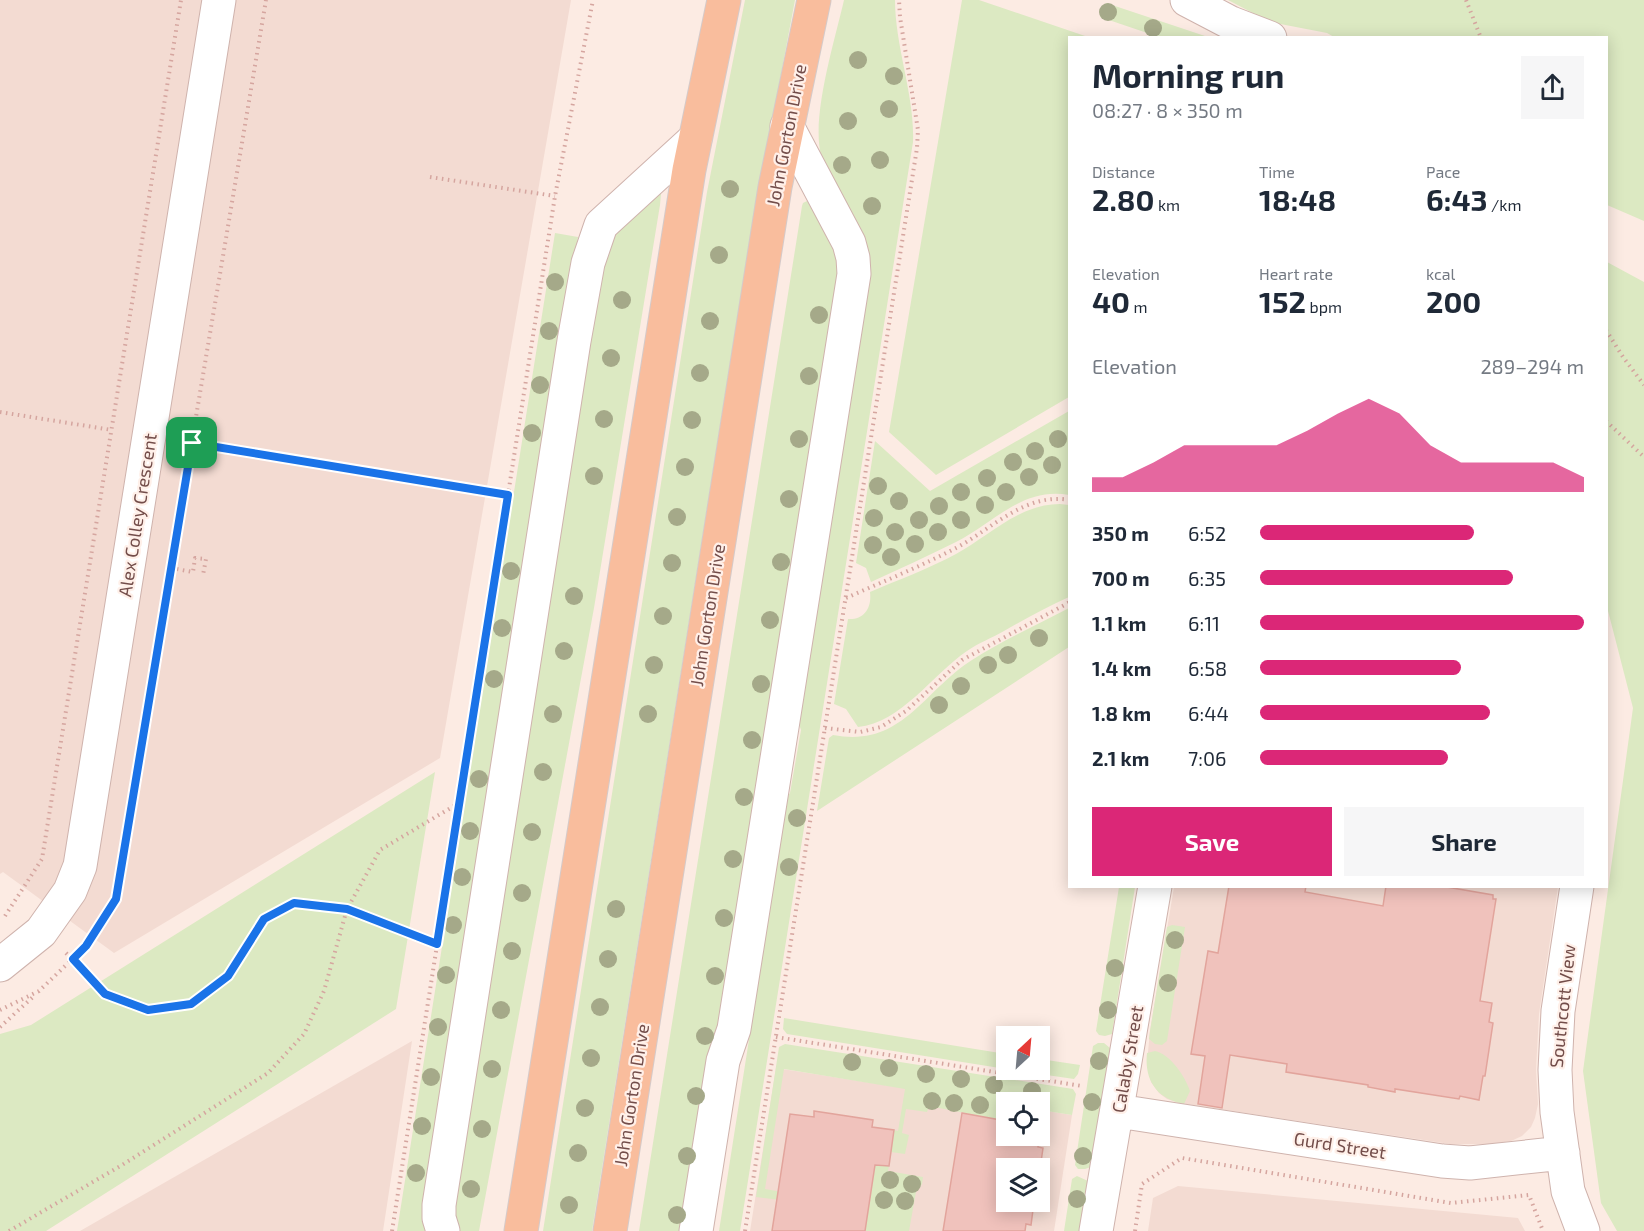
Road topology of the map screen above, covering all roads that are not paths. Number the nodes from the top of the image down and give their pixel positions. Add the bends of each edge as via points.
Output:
1 (219, 0) edge
2 (724, 0) edge
3 (814, 0) edge
4 (1187, 0) edge
5 (1265, 36) edge
6 (787, 126) junction
7 (695, 139) junction
8 (1155, 888) edge
9 (1577, 888) edge
10 (0, 965) edge
11 (1118, 1111) junction
12 (1563, 1153) junction
13 (443, 1231) edge
14 (521, 1231) edge
15 (610, 1231) edge
16 (696, 1231) edge
17 (1096, 1231) edge
18 (1583, 1231) edge

1 - 10 street, Alex Colley Crescent via 80,866 70,891 41,932
2 - 7 main road
3 - 6 main road, John Gorton Drive
4 - 5 street via 1212,15
6 - 15 main road, John Gorton Drive
6 - 16 street via 849,243 854,274 736,1018 723,1061
7 - 13 street via 601,225 588,264 443,1178 439,1213
7 - 14 main road
8 - 11 street, Calaby Street
9 - 12 street, Southcott View via 1555,1045
11 - 12 street, Gurd Street via 1450,1162
11 - 17 street, Calaby Street
12 - 18 street, Southcott View via 1568,1191

